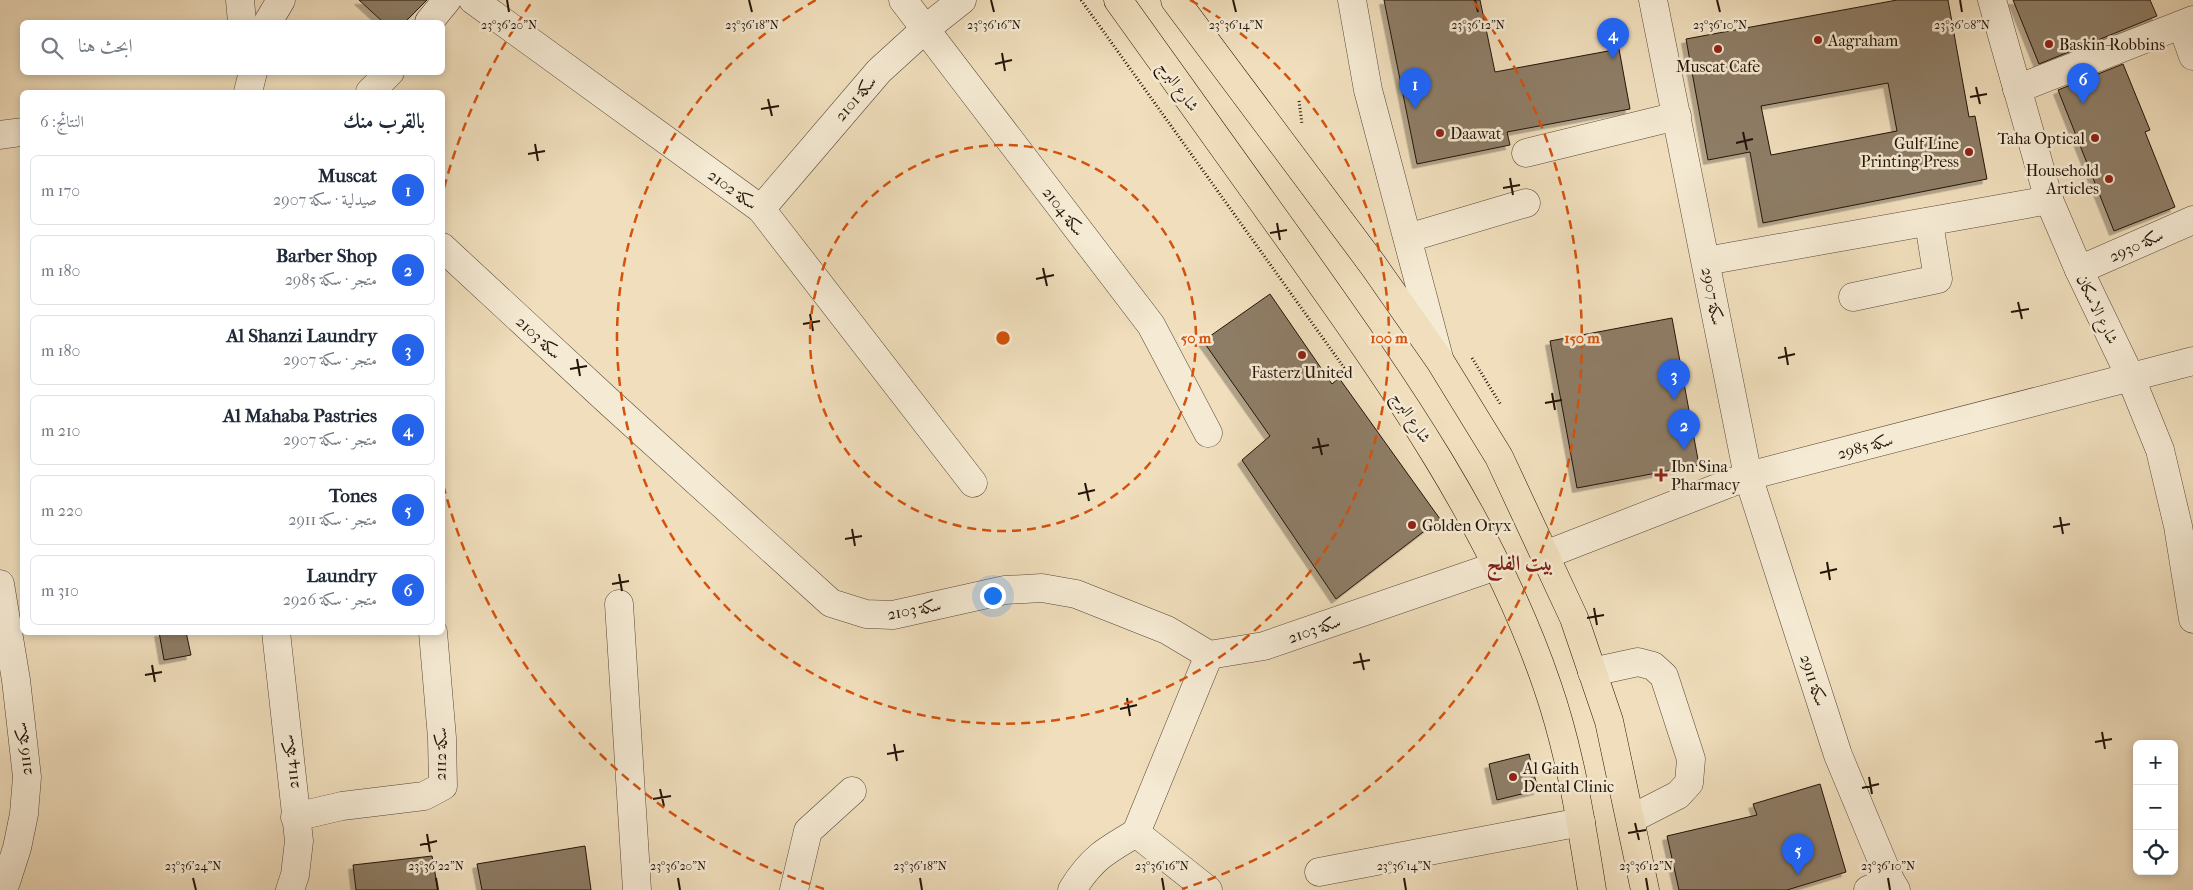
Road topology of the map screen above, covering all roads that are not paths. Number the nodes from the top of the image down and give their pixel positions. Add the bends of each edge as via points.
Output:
1 (240, 0) edge
2 (281, 0) edge
3 (447, 0) edge
4 (473, 0) edge
5 (903, 0) edge
6 (962, 0) edge
7 (1118, 0) edge
8 (1175, 0) edge
9 (1352, 0) edge
10 (1653, 0) edge
11 (1992, 0) edge
12 (242, 20) edge
13 (269, 20) edge
14 (431, 20) edge
15 (2187, 23) edge
16 (924, 30) junction
17 (2193, 56) edge
18 (245, 75) edge
19 (252, 75) edge
20 (387, 75) edge
21 (2016, 89) junction
22 (247, 90) edge
23 (248, 90) edge
24 (372, 90) edge
25 (1677, 116) junction
26 (20, 132) edge
27 (0, 135) edge
28 (1526, 153) dead end
29 (2049, 200) junction
30 (1526, 203) dead end
31 (760, 209) junction
32 (2193, 220) edge
33 (1929, 223) junction
34 (1408, 238) junction
35 (445, 249) edge
36 (1706, 261) junction
37 (2079, 270) junction
38 (1854, 297) dead end
39 (1440, 361) junction
40 (2193, 361) edge
41 (2130, 376) junction
42 (1208, 433) dead end
43 (1748, 476) junction
44 (973, 483) dead end
45 (1546, 555) junction
46 (2189, 565) edge
47 (1496, 566) junction
48 (0, 584) edge
49 (619, 604) dead end
50 (2193, 620) edge
51 (276, 635) edge
52 (433, 635) edge
53 (1209, 655) junction
54 (1592, 672) junction
55 (852, 791) dead end
56 (295, 817) junction
57 (1631, 819) junction
58 (1581, 822) junction
59 (1136, 833) junction
60 (1320, 872) dead end
61 (11, 884) edge
62 (1885, 887) edge
63 (290, 890) edge
64 (637, 890) edge
65 (794, 890) edge
66 (1072, 890) edge
67 (1208, 890) edge
68 (1592, 890) edge
69 (1645, 890) edge

1 - 12 street
2 - 13 street
3 - 14 street
4 - 31 street, سكة 2102
5 - 16 street, سكة 2104
6 - 16 street, سكة 2101
7 - 47 main road, شارع البرج via 1349,322 1457,489
8 - 39 main road via 1373,265
9 - 34 street via 1368,90
10 - 25 street, سكة 2907
11 - 21 street, شارع الاسكان
15 - 17 street
15 - 21 street
16 - 31 street, سكة 2101 via 879,70
16 - 42 street, سكة 2104 via 1151,325
18 - 22 street
19 - 23 street
20 - 24 street
21 - 29 street, شارع الاسكان
25 - 28 street
25 - 36 street, سكة 2907
26 - 27 street
29 - 33 street
29 - 37 street, شارع الاسكان
30 - 34 street
31 - 44 street, سكة 2102
32 - 37 street, سكة 2930
33 - 36 street
33 - 38 street via 1938,279
34 - 39 street
35 - 53 street, سكة 2103 via 832,603 866,614 894,615 1005,590 1042,588 1076,594 1166,630
36 - 43 street, سكة 2907
37 - 41 street, شارع الاسكان
39 - 45 main road via 1500,457
40 - 41 street, سكة 2985
41 - 43 street, سكة 2985
41 - 46 street, شارع الاسكان via 2160,450
43 - 45 street, سكة 2985
43 - 62 street, سكة 2911 via 1838,755
45 - 54 main road via 1574,618
46 - 50 street, شارع الاسكان
47 - 53 street, سكة 2103 via 1264,646
47 - 58 main road, شارع البرج via 1548,686
48 - 61 street, سكة 2116 via 27,776 24,814
49 - 64 street
51 - 56 street, سكة 2114
52 - 56 street, سكة 2112 via 443,786 424,796 342,806
53 - 59 street
54 - 57 main road via 1609,721
54 - 57 street via 1638,662 1653,666 1664,676 1692,759 1689,783 1678,795
55 - 65 street via 808,832
56 - 63 street, سكة 2114 via 299,840
57 - 69 main road
58 - 60 street
58 - 68 main road, شارع البرج
59 - 66 street via 1108,849 1085,868
59 - 67 street

